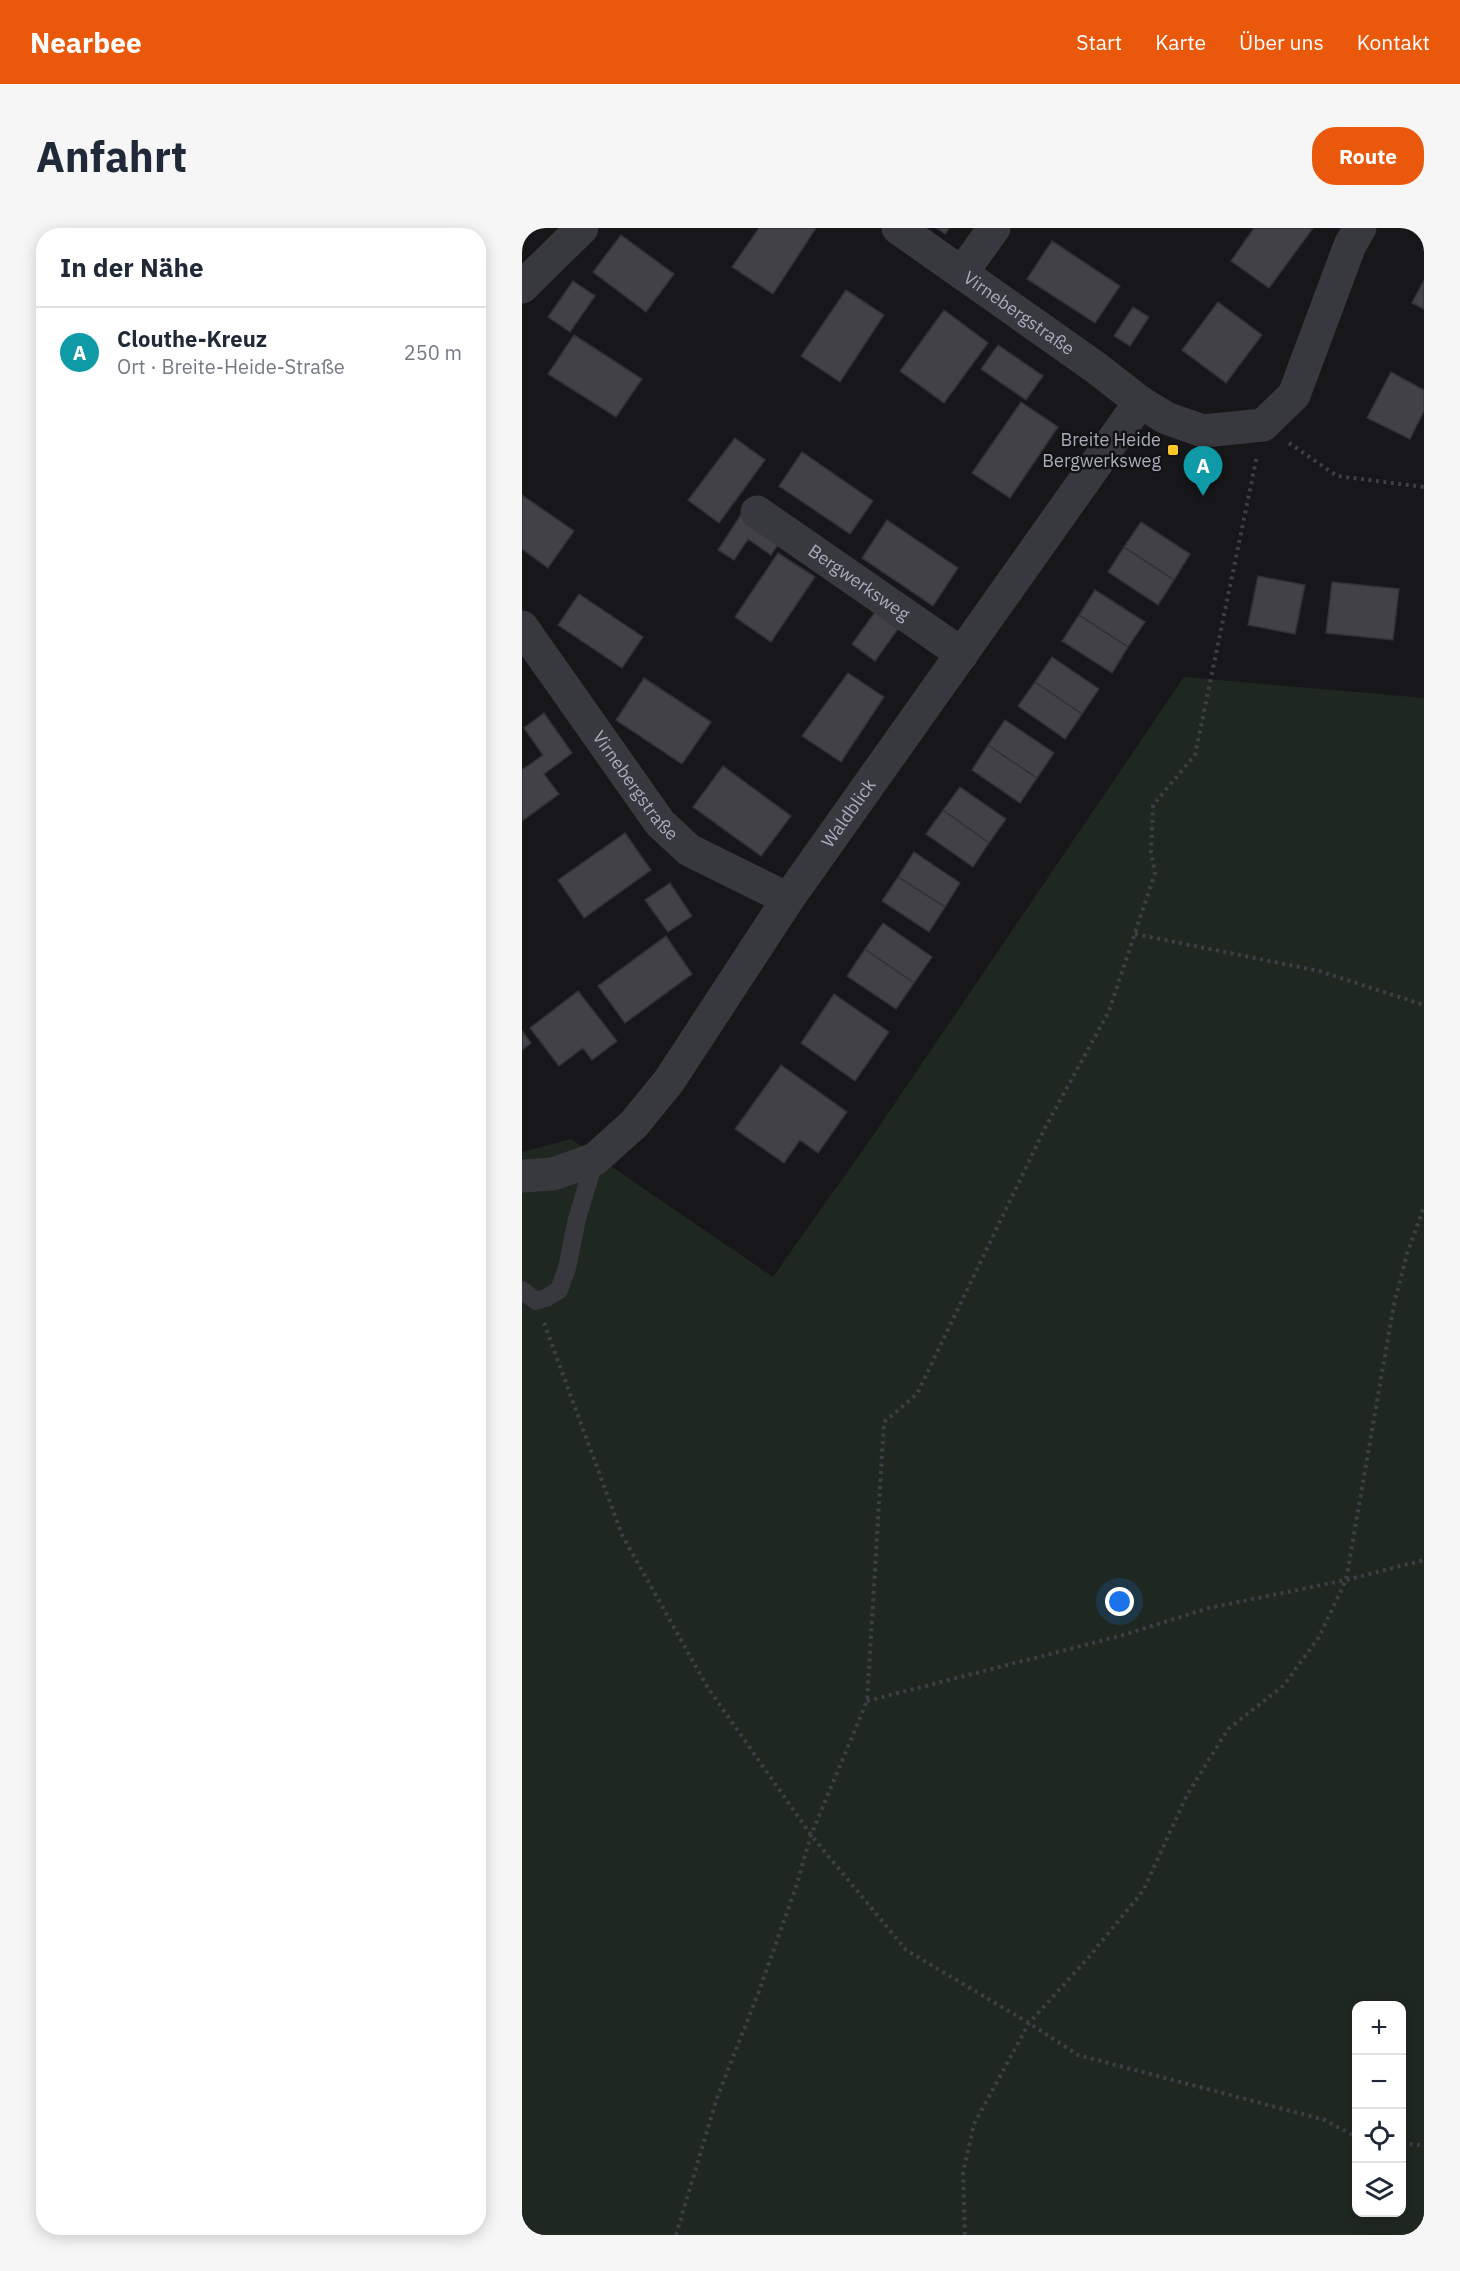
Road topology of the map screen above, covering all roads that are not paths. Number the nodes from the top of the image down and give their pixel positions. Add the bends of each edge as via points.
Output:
1 (582, 228) edge
2 (898, 228) edge
3 (994, 228) edge
4 (1360, 228) edge
5 (962, 273) junction
6 (522, 287) edge
7 (1140, 402) junction
8 (757, 512) dead end
9 (522, 627) edge
10 (962, 654) junction
11 (788, 898) junction
12 (595, 1159) junction
13 (522, 1176) edge
14 (529, 1295) edge

1 - 6 street
2 - 5 street, Virnebergstraße
3 - 5 street
4 - 7 street, Virnebergstraße via 1350,245 1294,394 1263,425 1203,432 1166,418
5 - 7 street, Virnebergstraße
7 - 10 street, Waldblick
8 - 10 street, Bergwerksweg
9 - 11 street, Virnebergstraße via 660,823 689,850
10 - 11 street, Waldblick
11 - 12 street, Waldblick via 669,1081 634,1124
12 - 13 street, Waldblick via 553,1174
12 - 14 lane via 560,1290 546,1298

